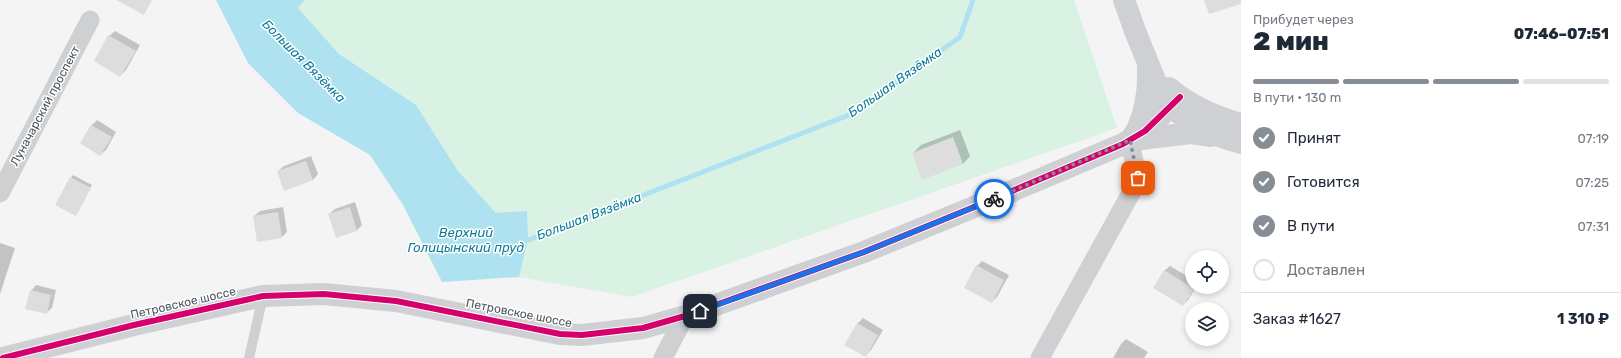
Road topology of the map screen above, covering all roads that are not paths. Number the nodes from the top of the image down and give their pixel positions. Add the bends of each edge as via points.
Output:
1 (1124, 0) edge
2 (90, 20) dead end
3 (1147, 61) junction
4 (1175, 101) junction
5 (1236, 135) edge
6 (1130, 140) junction
7 (0, 193) edge
8 (263, 296) junction
9 (685, 316) junction
10 (4, 358) edge
11 (249, 358) edge
12 (663, 358) edge
13 (1040, 358) edge

1 - 3 street
2 - 7 street, Луначарский проспект
3 - 4 street via 1157,84
3 - 6 street via 1147,98 1138,127
4 - 5 street via 1183,117 1199,128
4 - 6 street, Петровское шоссе via 1145,131
5 - 6 street via 1191,133
6 - 9 street, Петровское шоссе via 864,252
6 - 13 street via 1138,175 1136,184
8 - 9 street, Петровское шоссе via 324,294 396,300 560,334 582,335 643,328
8 - 10 street, Петровское шоссе
8 - 11 lane
9 - 12 street

